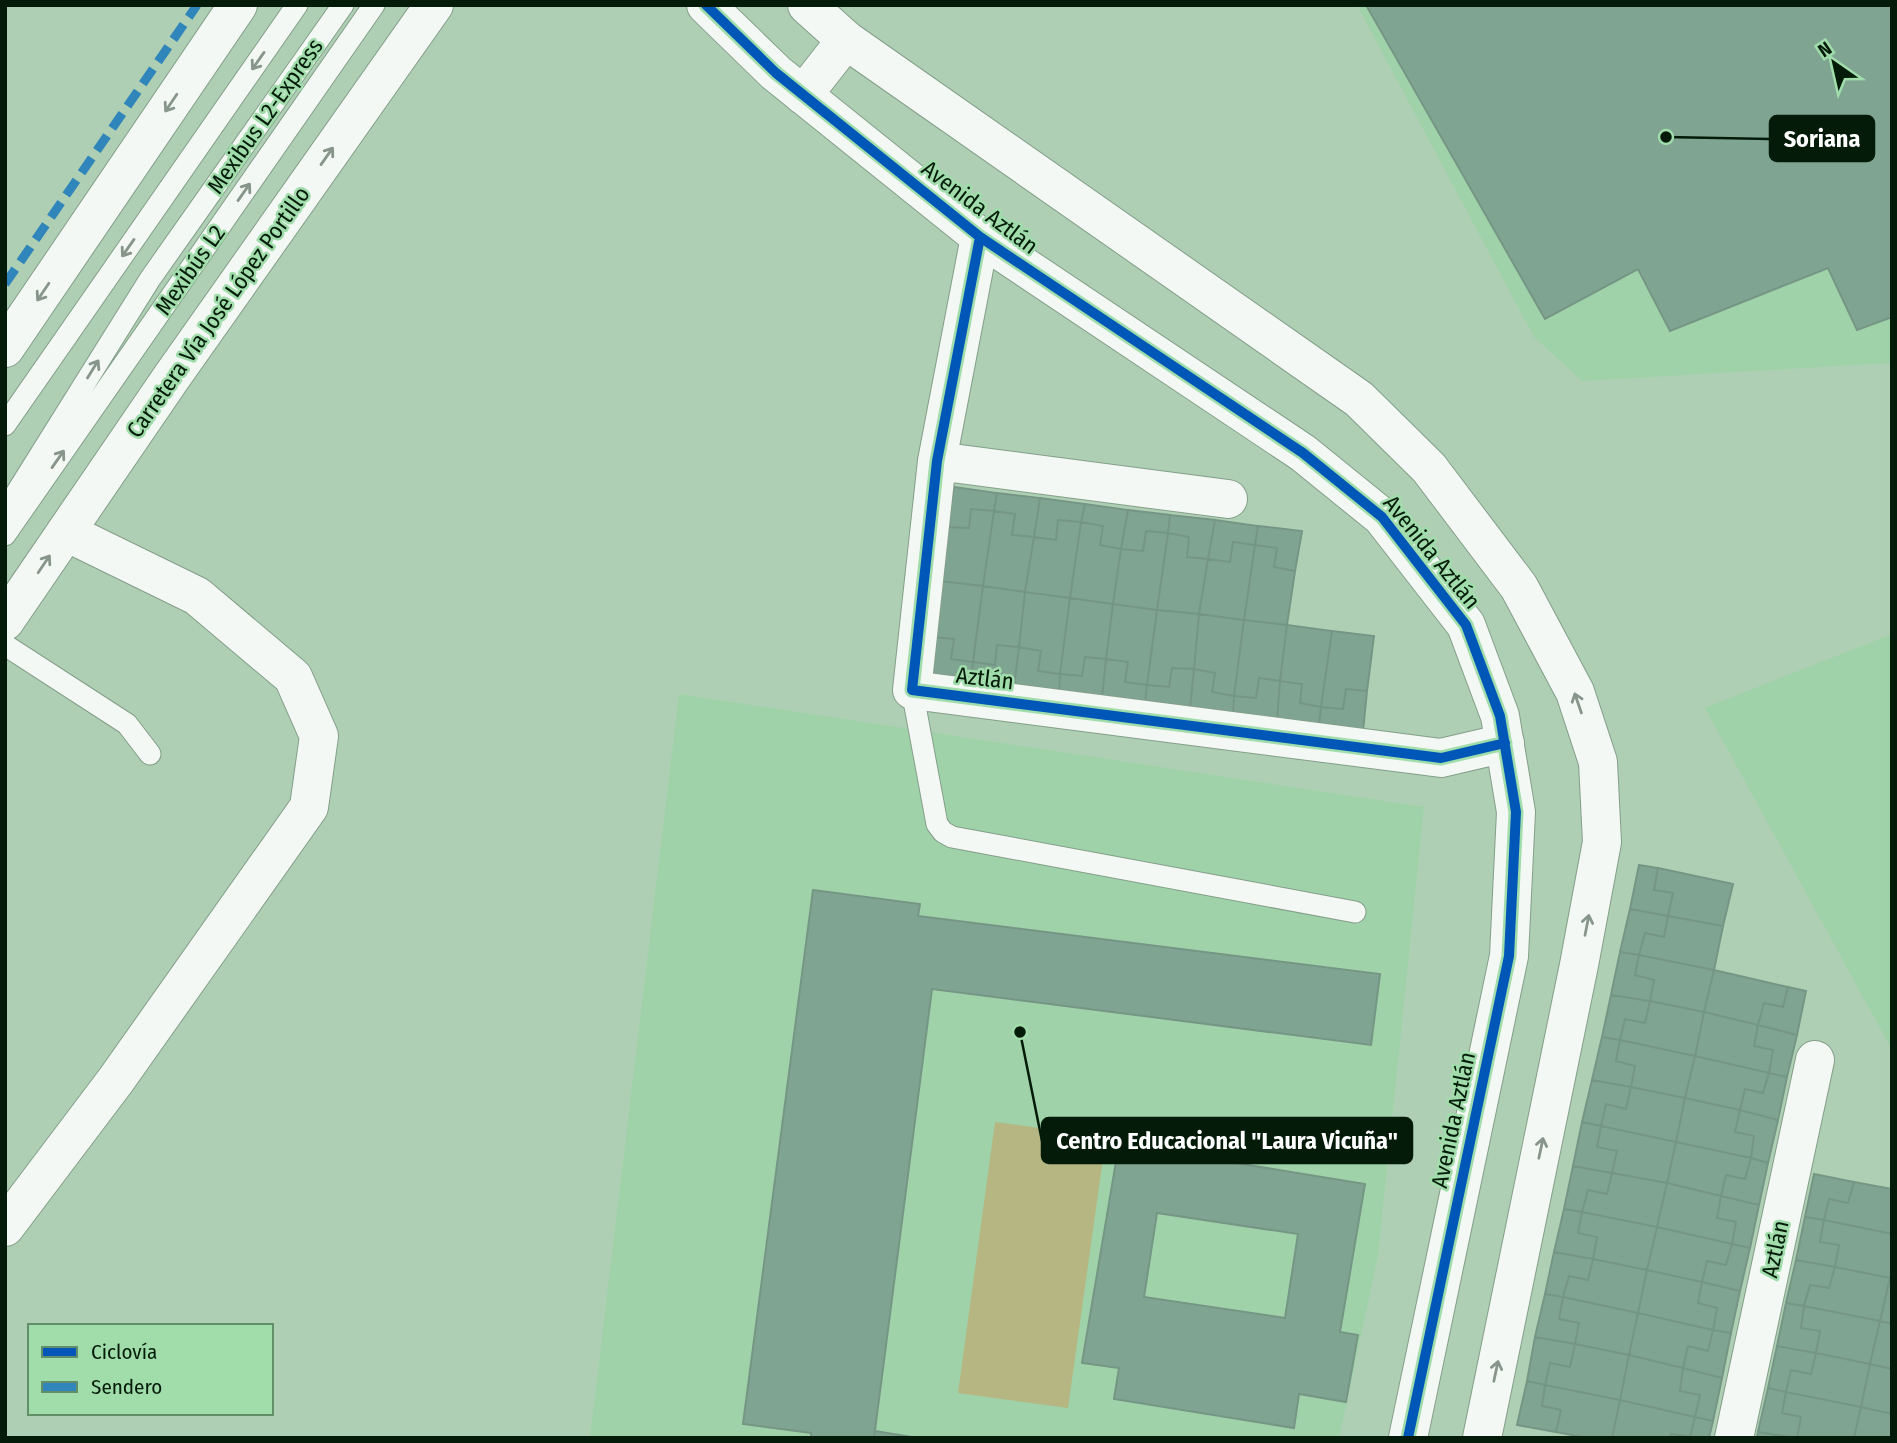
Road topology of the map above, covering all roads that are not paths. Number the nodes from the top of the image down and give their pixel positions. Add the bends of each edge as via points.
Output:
1 (298, 5) edge
2 (343, 5) edge
3 (374, 5) edge
4 (434, 5) edge
5 (706, 5) edge
6 (807, 5) edge
7 (237, 6) edge
8 (842, 23) edge
9 (803, 95) junction
10 (980, 237) junction
11 (5, 348) edge
12 (5, 425) edge
13 (936, 461) junction
14 (1228, 499) dead end
15 (5, 510) edge
16 (66, 532) junction
17 (5, 535) edge
18 (5, 621) edge
19 (5, 645) edge
20 (912, 690) junction
21 (1505, 743) junction
22 (150, 754) dead end
23 (1355, 912) dead end
24 (1815, 1060) dead end
25 (5, 1227) edge
26 (1408, 1438) edge
27 (1482, 1438) edge
28 (1734, 1438) edge

1 -> 12 lane
15 -> 2 lane, Mexibus L2-Express via 150,279
17 -> 3 lane, Mexibús L2
16 -> 4 street, Carretera Vía José López Portillo
5 - 9 street, Avenida Aztlán
6 - 8 street, Avenida Aztlán
7 -> 11 street
8 - 9 street
27 -> 8 street, Avenida Aztlán via 1602,842 1598,762 1575,692 1519,587 1429,468 1359,399
9 - 10 street, Avenida Aztlán
10 - 13 street
10 - 21 street, Avenida Aztlán via 1303,453 1382,517 1466,625 1500,716
13 - 14 street
13 - 20 street
18 -> 16 street, Carretera Vía José López Portillo
16 - 25 street via 197,596 293,677 319,736 309,807 116,1080
19 - 22 lane via 127,724
20 - 21 street, Aztlán via 1441,758
20 - 23 lane via 937,824 952,837
21 - 26 street, Avenida Aztlán via 1516,812 1509,956
24 - 28 street, Aztlán

